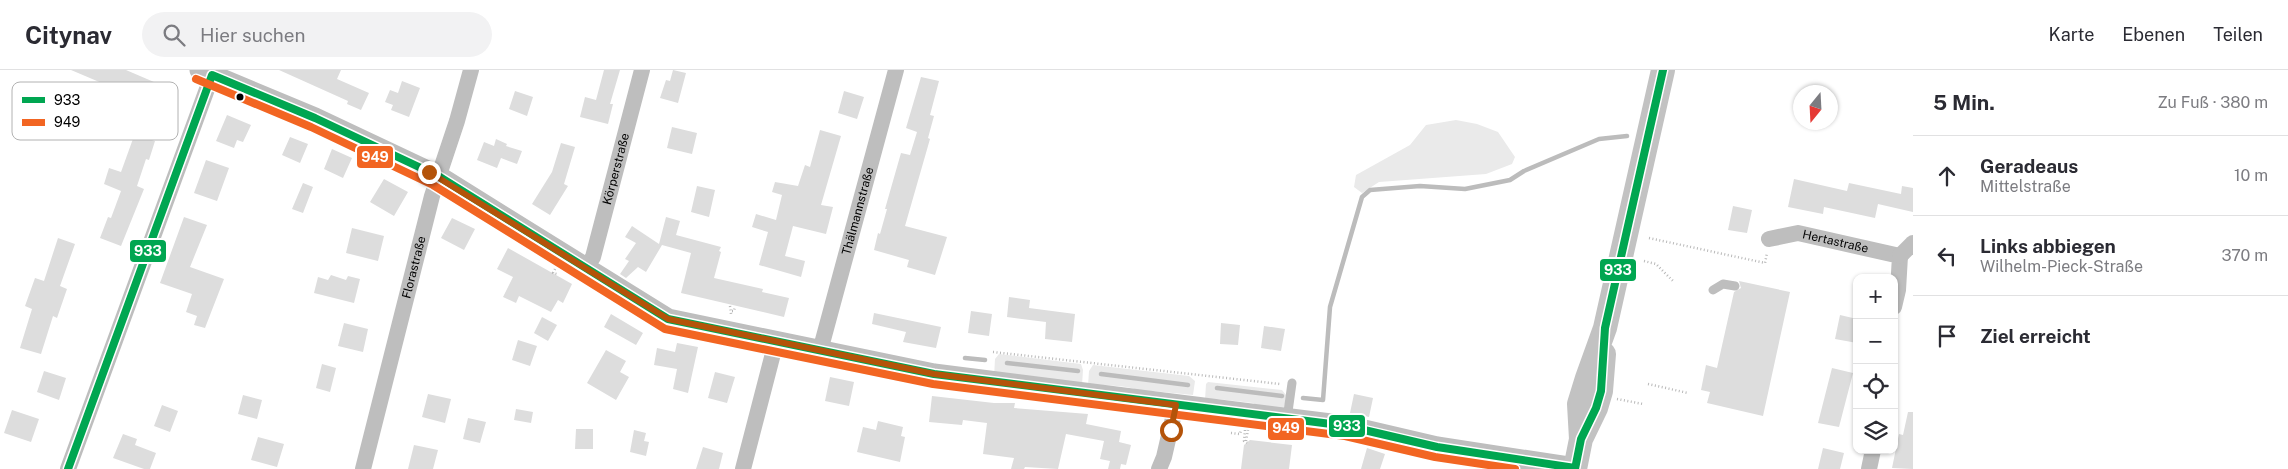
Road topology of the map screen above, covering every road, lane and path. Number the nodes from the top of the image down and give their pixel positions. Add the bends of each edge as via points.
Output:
1 (471, 70) edge
2 (642, 70) edge
3 (896, 70) edge
4 (1664, 70) edge
5 (208, 72) edge
6 (438, 176) junction
7 (1649, 238) dead end
8 (1769, 239) joint
9 (1913, 243) edge
10 (1900, 256) junction
11 (1644, 261) dead end
12 (586, 268) junction
13 (1673, 281) dead end
14 (1735, 286) dead end
15 (1713, 290) dead end
16 (1898, 290) edge
17 (730, 306) dead end
18 (735, 307) dead end
19 (776, 342) junction
20 (820, 351) junction
21 (994, 352) dead end
22 (1292, 384) joint
23 (1648, 384) dead end
24 (1688, 393) dead end
25 (1613, 398) dead end
26 (1643, 404) dead end
27 (1176, 405) junction
28 (1287, 419) junction
29 (1248, 432) dead end
30 (1231, 433) dead end
31 (1872, 454) edge
32 (68, 469) edge
33 (363, 469) edge
34 (743, 469) edge
35 (1159, 469) edge
36 (1577, 469) edge
37 (1869, 469) edge

1 - 6 street, Florastraße
2 - 12 street, Körperstraße via 593,257
3 - 20 street, Thälmannstraße
4 - 36 main road via 1606,328 1601,391 1581,439
5 - 6 street
5 - 32 street
6 - 12 street
6 - 33 street, Florastraße
7 - 8 path via 1765,263
8 - 10 street, Hertastraße via 1798,233
9 - 10 street
10 - 16 street
11 - 13 path via 1656,264
12 - 19 street via 668,319
14 - 15 lane via 1723,284
17 - 18 path via 732,312
19 - 20 street
19 - 34 street
20 - 27 street via 934,374
21 - 22 path
22 - 28 lane
23 - 24 path
25 - 26 path
27 - 28 street
27 - 35 street
28 - 36 street via 1348,426 1437,447
29 - 30 path via 1247,442 1244,441 1246,430 1241,429 1240,434
31 - 37 street

